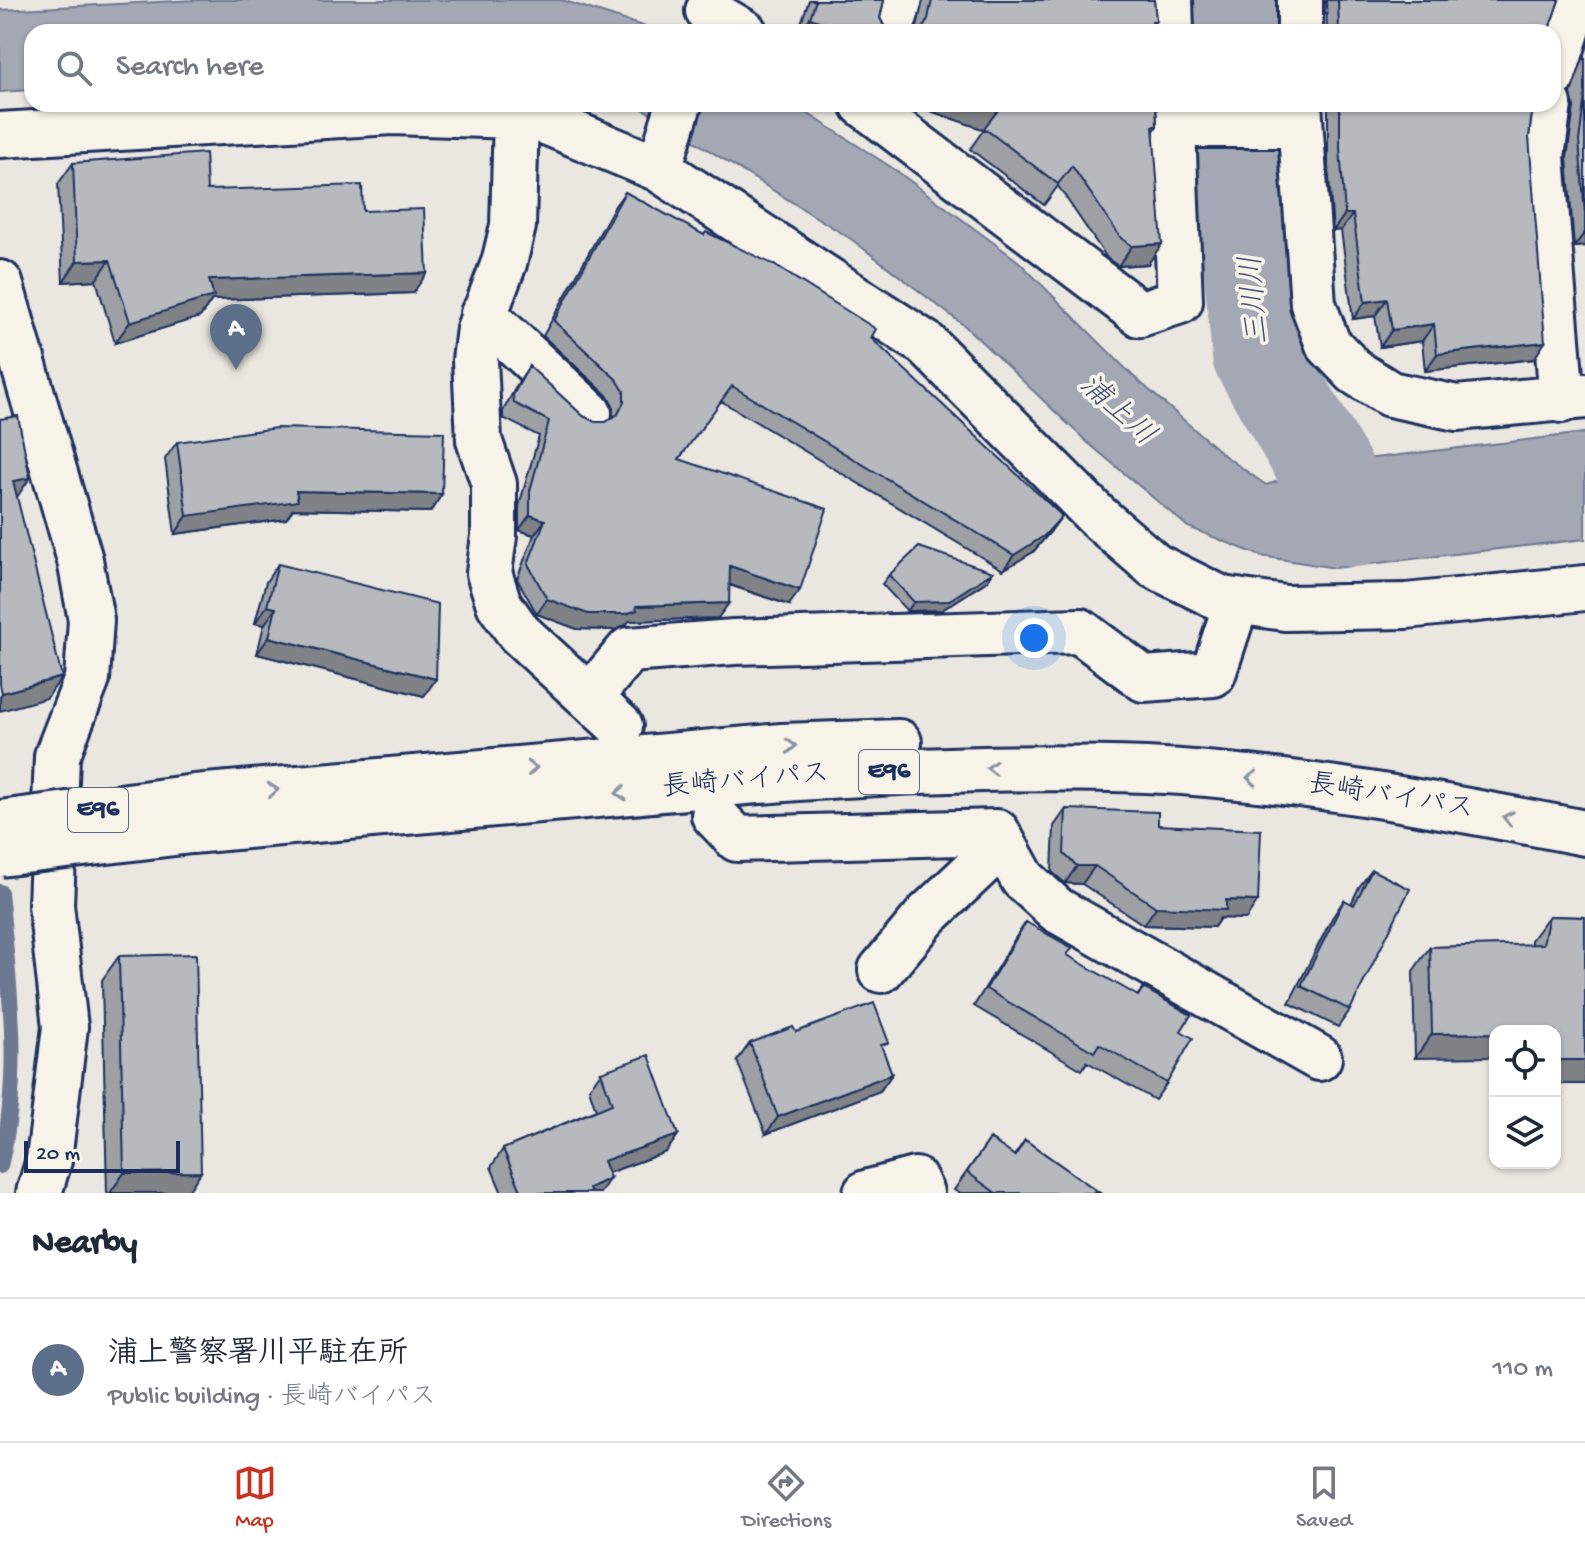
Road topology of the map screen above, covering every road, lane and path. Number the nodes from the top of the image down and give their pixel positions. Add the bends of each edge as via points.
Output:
1 (900, 0) edge
2 (1170, 0) edge
3 (1300, 0) edge
4 (1577, 0) edge
5 (892, 24) edge
6 (1171, 24) edge
7 (1300, 24) edge
8 (1561, 51) edge
9 (677, 112) edge
10 (876, 112) edge
11 (1548, 112) edge
12 (1172, 115) edge
13 (1298, 115) edge
14 (516, 116) junction
15 (0, 135) edge
16 (659, 169) junction
17 (0, 283) edge
18 (483, 314) junction
19 (1574, 398) edge
20 (589, 413) dead end
21 (1585, 588) edge
22 (1237, 601) junction
23 (1585, 803) edge
24 (193, 814) junction
25 (714, 815) dead end
26 (0, 823) edge
27 (1585, 833) edge
28 (1003, 843) junction
29 (0, 854) edge
30 (881, 970) dead end
31 (1319, 1058) dead end
32 (39, 1193) edge
33 (866, 1193) edge
34 (921, 1193) edge

1 - 5 main road
2 - 6 main road
3 - 7 main road
4 - 8 main road
9 - 16 main road
10 - 12 main road via 1140,314 1180,301
11 - 19 main road via 1542,157
12 - 13 main road
13 - 19 main road via 1313,304 1328,344 1355,372 1390,394 1457,408
14 - 15 main road via 392,112
14 - 16 main road via 546,122
14 - 18 main road via 513,226
16 - 22 main road via 926,344 1097,516 1155,566 1222,599
17 - 32 main road via 80,560 91,620 87,679 57,756 51,905 65,1027 49,1160
18 - 20 main road
18 - 22 main road via 475,402 479,440 494,484 489,573 499,604 519,633 605,712 629,650 734,642 1080,631 1144,679 1213,674
21 - 22 main road via 1406,606 1285,608
24 -> 23 main road, 長崎バイパス / E96 via 782,746 975,738 1141,741 1285,752
24 - 26 main road, 長崎バイパス / E96, bridge
27 -> 24 main road, 長崎バイパス / E96 via 1279,780 1147,770 975,767
24 - 29 main road, 長崎バイパス / E96, bridge
25 - 28 main road via 737,839 997,832
28 - 30 main road via 927,915
28 - 31 main road via 1023,879 1057,910
33 - 34 main road via 915,1180

